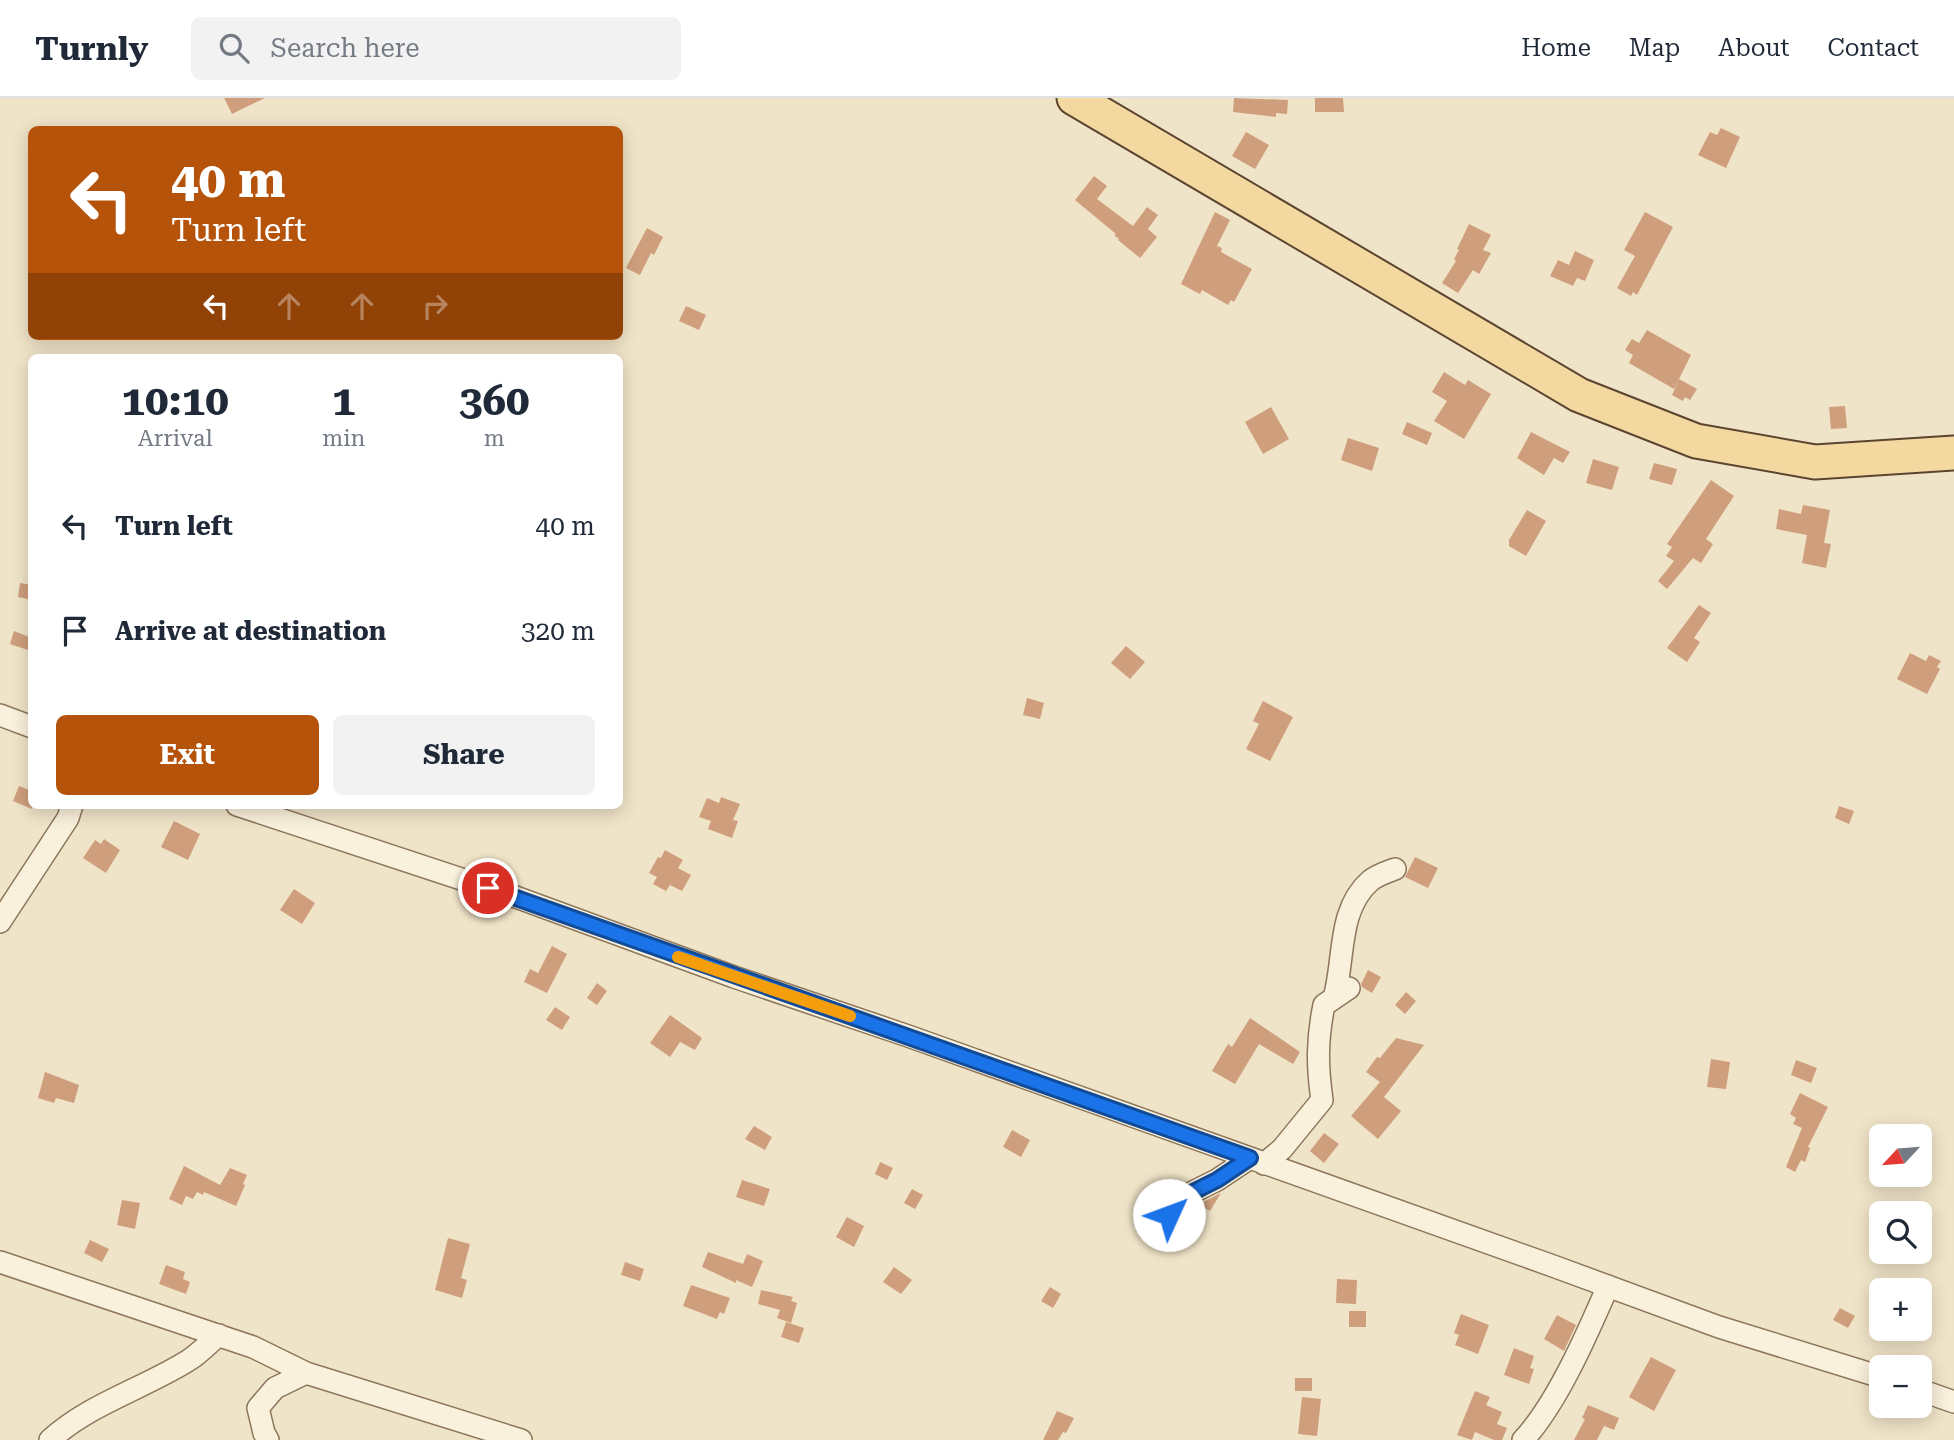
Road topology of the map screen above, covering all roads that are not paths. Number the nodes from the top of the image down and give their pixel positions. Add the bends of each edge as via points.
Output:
1 (1074, 98) edge
2 (1954, 453) edge
3 (0, 715) edge
4 (28, 726) edge
5 (71, 809) edge
6 (249, 809) edge
7 (1395, 869) dead end
8 (0, 922) edge
9 (1257, 1161) junction
10 (1153, 1216) dead end
11 (0, 1262) edge
12 (1608, 1286) junction
13 (219, 1335) junction
14 (306, 1373) junction
15 (1869, 1373) edge
16 (1932, 1394) edge
17 (1954, 1402) edge
18 (50, 1440) edge
19 (268, 1440) edge
20 (521, 1440) edge
21 (1523, 1440) edge

1 - 2 main road via 1580,395 1696,441 1815,462
3 - 4 street
5 - 8 street
6 - 9 street via 513,896
7 - 9 street via 1371,879 1355,899 1342,938 1341,993 1324,1005 1319,1029 1317,1067 1322,1100 1282,1149
9 - 10 street via 1191,1193 1169,1215
9 - 12 street
11 - 13 street
12 - 15 street via 1719,1327
12 - 21 street via 1563,1377
13 - 14 street
13 - 18 street via 192,1359 99,1408
14 - 19 street via 275,1388 258,1408
14 - 20 street
16 - 17 street

